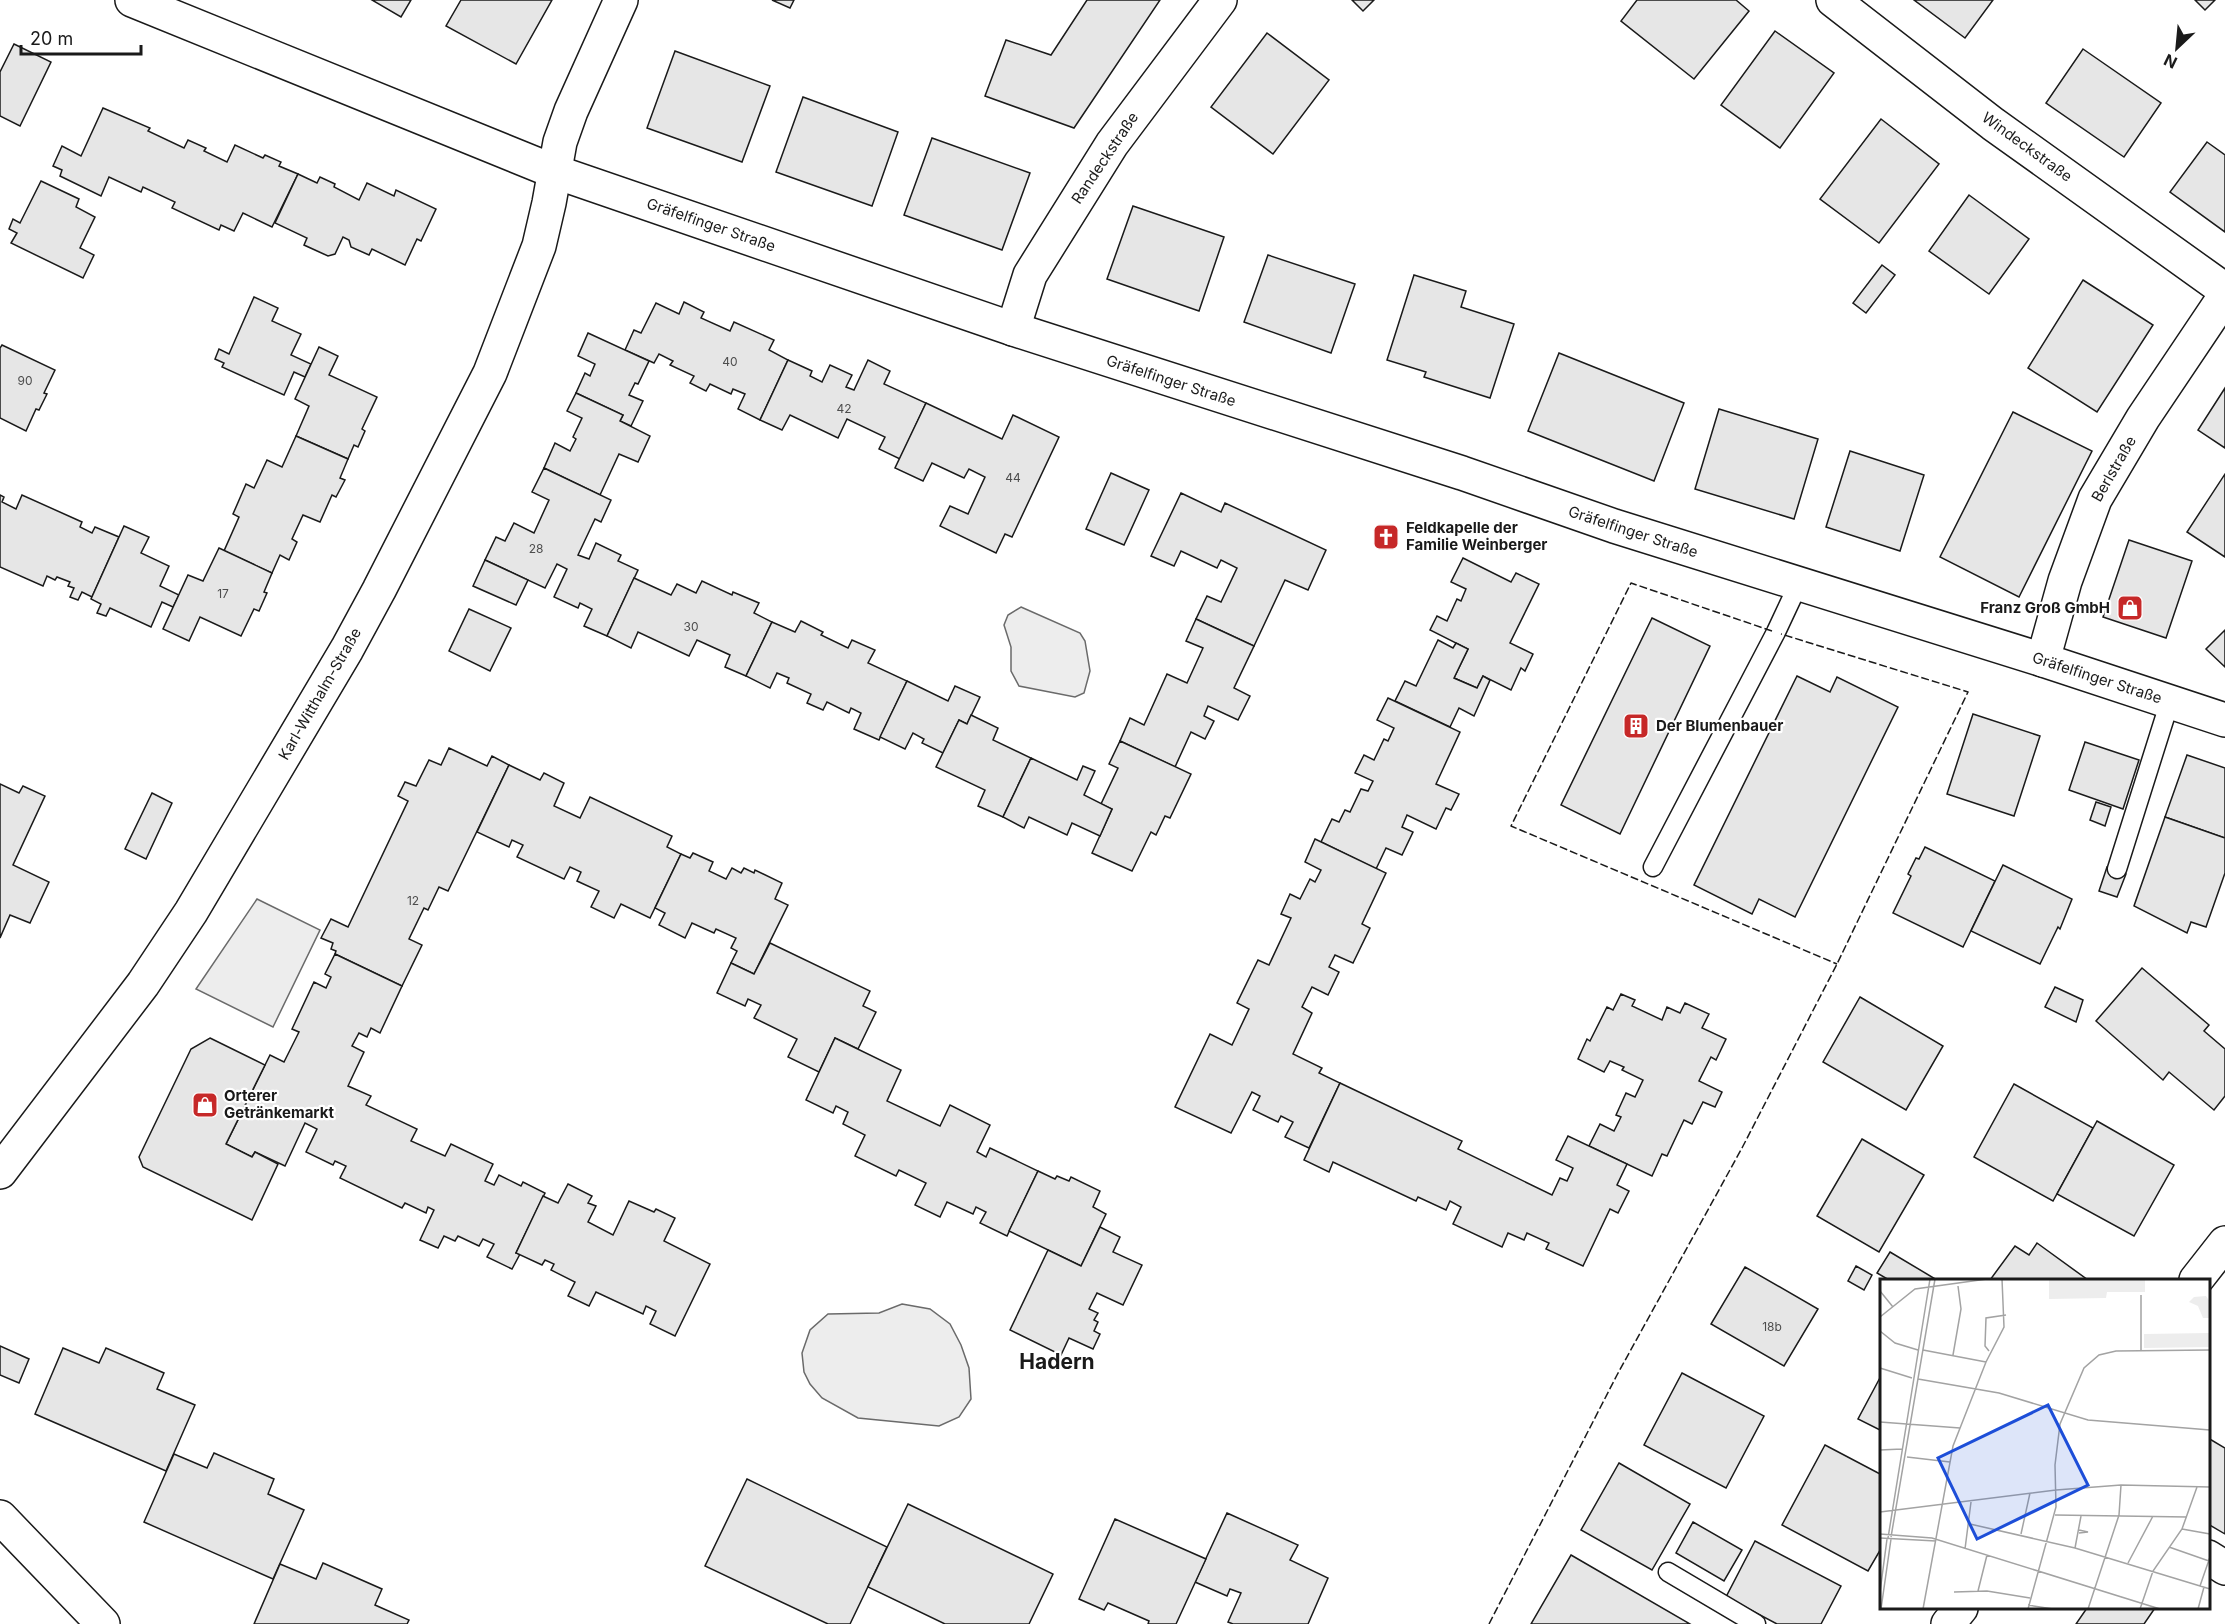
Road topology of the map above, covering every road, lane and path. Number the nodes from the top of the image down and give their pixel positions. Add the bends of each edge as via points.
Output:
1 (132, 0) edge
2 (621, 0) edge
3 (1220, 0) edge
4 (1833, 0) edge
5 (554, 171) junction
6 (2225, 290) edge
7 (2225, 296) edge
8 (1013, 329) junction
9 (1798, 585) junction
10 (2043, 660) junction
11 (2170, 701) junction
12 (2225, 720) edge
13 (1653, 867) dead end
14 (2117, 869) dead end
15 (0, 1172) edge
16 (2225, 1243) edge
17 (2198, 1279) edge
18 (0, 1517) edge
19 (2210, 1558) edge
20 (2225, 1568) edge
21 (1668, 1572) dead end
22 (1960, 1609) edge
23 (103, 1624) edge
24 (1756, 1624) edge
25 (1948, 1624) edge

1 - 5 street, Gräfelfinger Straße
2 - 5 street, Karl-Witthalm-Straße via 571,111
3 - 8 street, Randeckstraße via 1112,144 1029,275
4 - 6 street, Windeckstraße via 1994,124
5 - 8 street, Gräfelfinger Straße
5 - 15 street, Karl-Witthalm-Straße via 539,246 490,373 347,649 191,912 143,984
7 - 10 street, Berlstraße via 2143,418 2095,499 2065,580
8 - 9 street, Gräfelfinger Straße
9 - 10 street, Gräfelfinger Straße
9 - 13 lane
10 - 11 street, Gräfelfinger Straße
11 - 12 street, Gräfelfinger Straße
11 - 14 lane
16 - 17 street
18 - 23 street
19 - 20 street
21 - 24 lane
22 - 25 street

